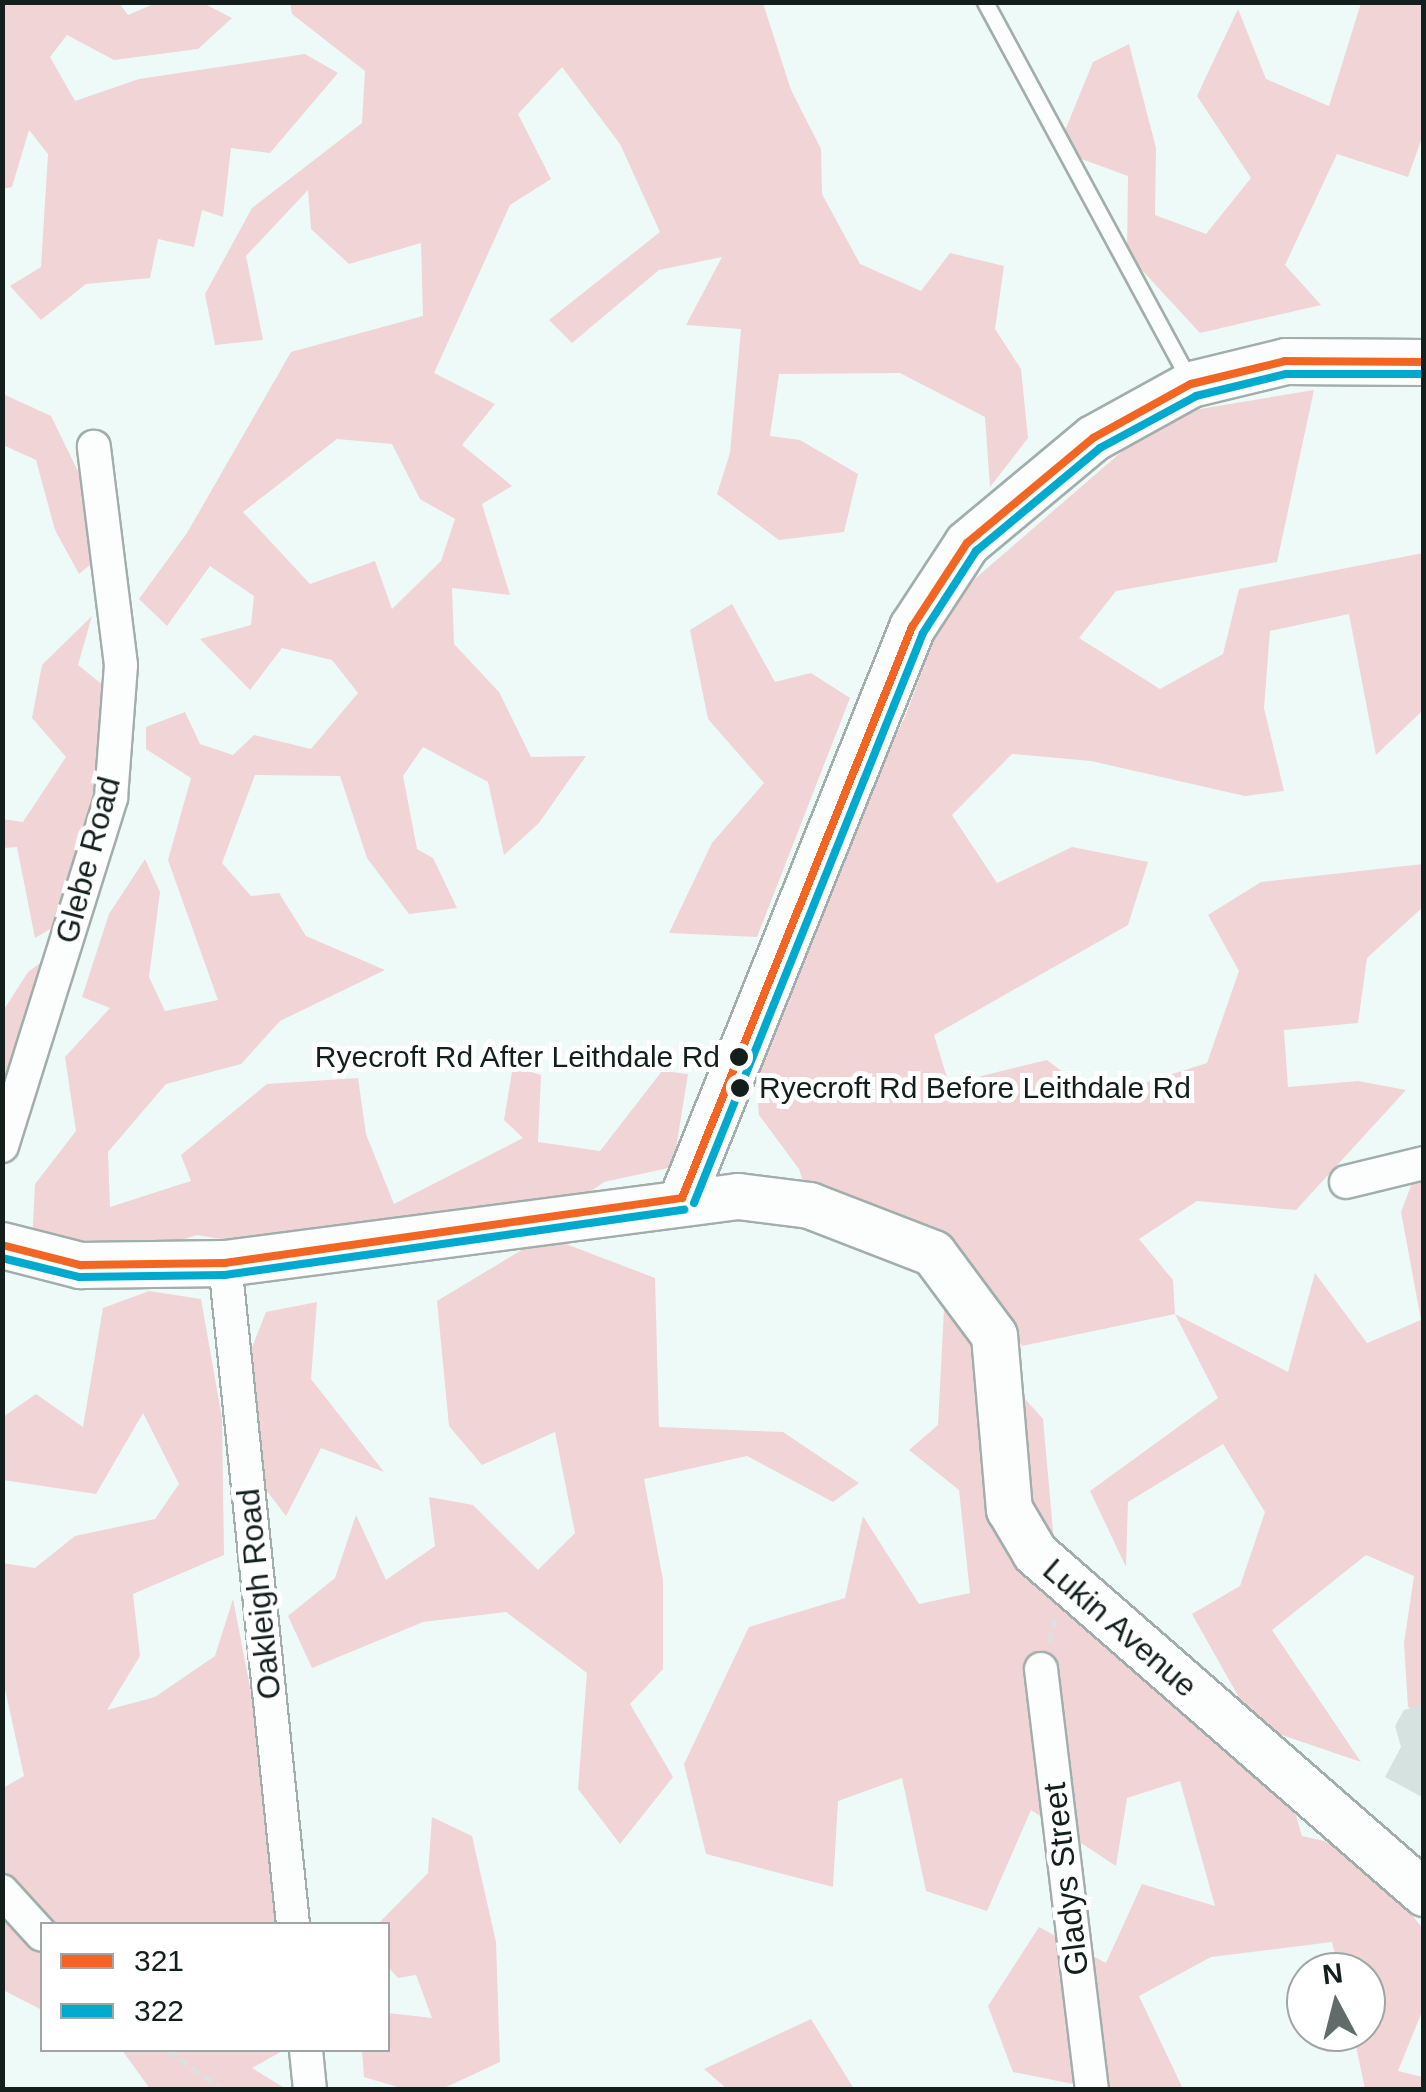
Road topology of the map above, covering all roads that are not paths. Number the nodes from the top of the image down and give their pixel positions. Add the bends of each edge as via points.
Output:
1 (986, 2) edge
2 (1424, 362) edge
3 (1191, 384) junction
4 (94, 447) dead end
5 (2, 1146) edge
6 (1424, 1163) edge
7 (1346, 1182) dead end
8 (682, 1198) junction
9 (2, 1246) edge
10 (225, 1263) junction
11 (1040, 1668) road end
12 (2, 1892) edge
13 (1424, 1893) edge
14 (293, 1922) edge
15 (40, 1933) edge
16 (306, 2052) edge
17 (310, 2090) edge
18 (1092, 2090) edge

1 - 3 lane
2 - 3 street via 1285,360
3 - 8 street via 1048,471 938,577
4 - 5 street, Glebe Road via 121,665 111,798
6 - 7 street
8 - 10 street, Lukin Avenue
8 - 13 street, Lukin Avenue via 776,1197 934,1254 994,1336 1009,1509 1035,1554
9 - 10 street, Lukin Avenue via 80,1265
10 - 14 street, Oakleigh Road
11 - 18 street, Gladys Street
12 - 15 street
16 - 17 street

